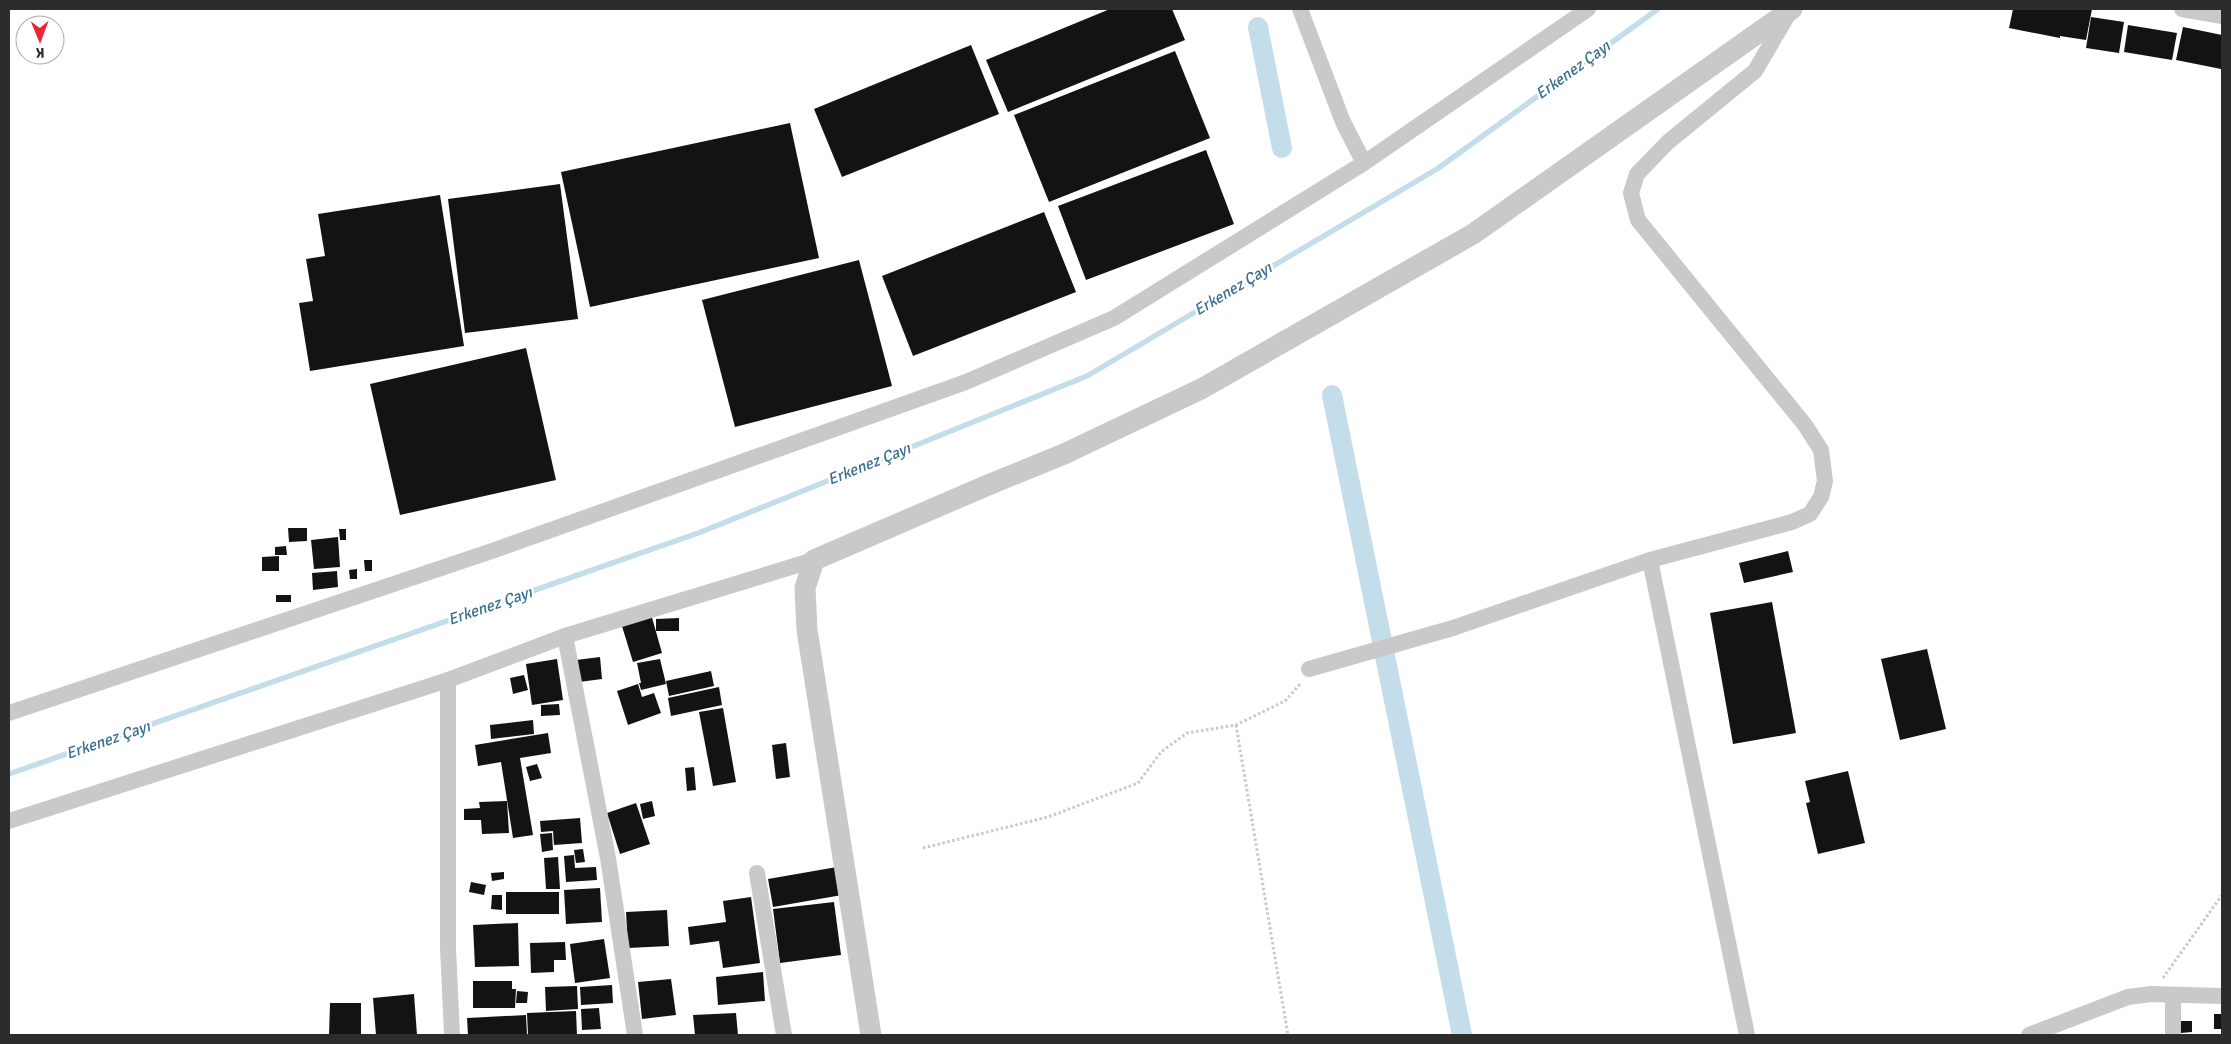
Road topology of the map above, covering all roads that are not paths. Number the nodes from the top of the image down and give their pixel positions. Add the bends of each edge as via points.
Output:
1 (1300, 9) edge
2 (1588, 9) edge
3 (1792, 9) edge
4 (2182, 9) edge
5 (2222, 16) edge
6 (1364, 163) junction
7 (814, 560) junction
8 (1650, 560) junction
9 (565, 636) junction
10 (1309, 669) road end
11 (448, 680) junction
12 (9, 713) edge
13 (9, 821) edge
14 (758, 873) dead end
15 (2172, 996) junction
16 (2222, 996) edge
17 (452, 1035) edge
18 (635, 1035) edge
19 (784, 1035) edge
20 (871, 1035) edge
21 (1748, 1035) edge
22 (2029, 1035) edge
23 (2173, 1035) edge

1 - 6 street via 1343,122
2 - 6 street
3 - 7 street via 1473,234 1210,384 1064,454
3 - 8 street via 1755,71 1668,142 1637,174 1631,193 1638,220 1821,450 1825,481 1821,498 1810,514 1792,522
4 - 5 street
6 - 12 street via 1114,318 966,382 492,551
7 - 9 street
7 - 20 street via 804,588 807,630
8 - 10 street via 1453,628
8 - 21 street
9 - 11 street
9 - 18 street via 608,858
11 - 13 street
11 - 17 street via 448,948
14 - 19 street
15 - 16 street
15 - 22 street via 2128,997
15 - 23 street

